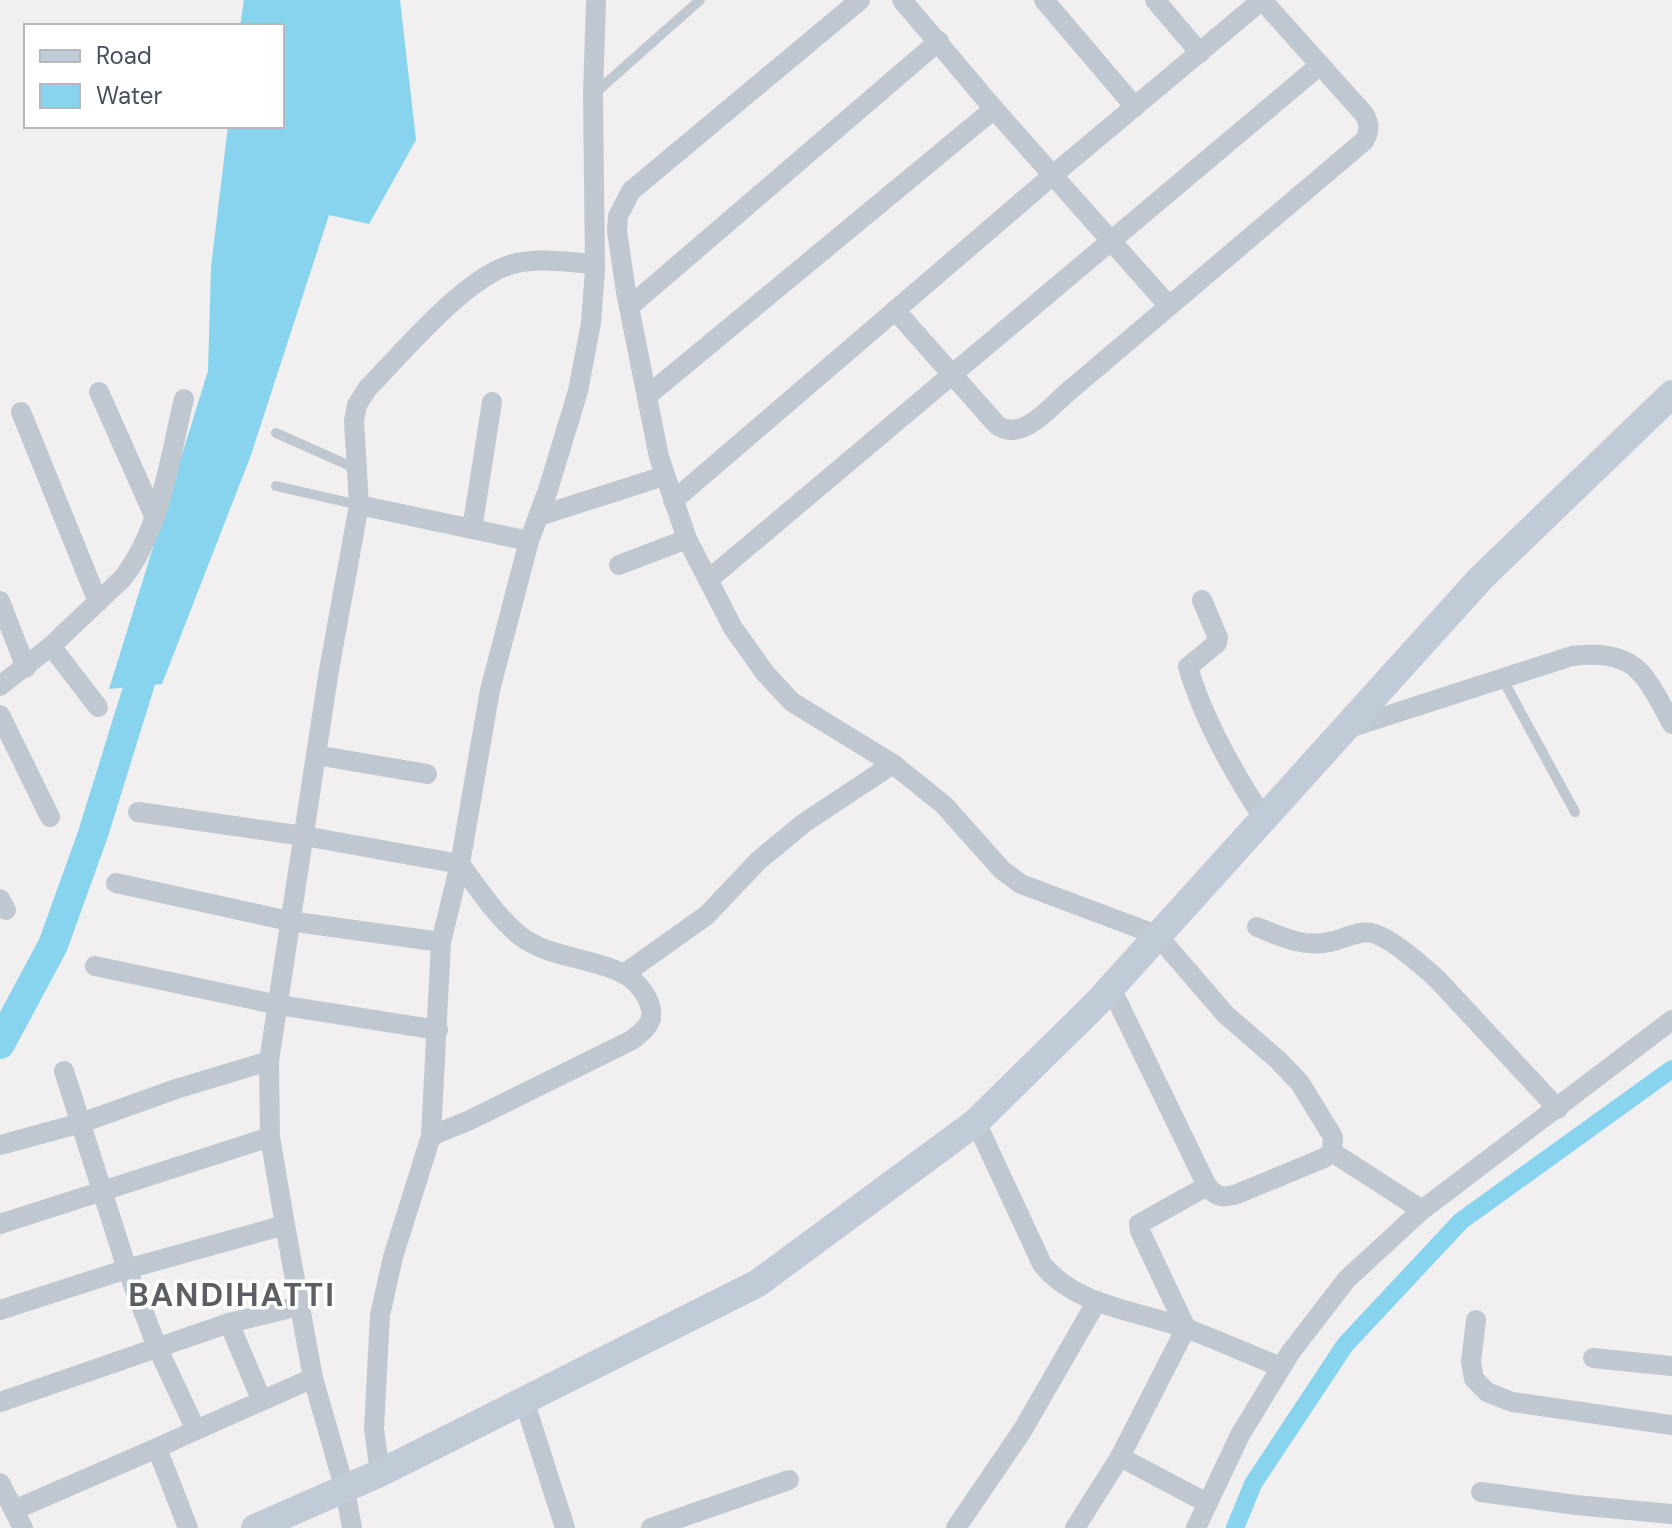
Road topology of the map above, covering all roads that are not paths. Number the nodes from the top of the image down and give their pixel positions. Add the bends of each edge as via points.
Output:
1 (596, 0) edge
2 (700, 0) edge
3 (860, 0) edge
4 (902, 0) edge
5 (1044, 0) edge
6 (1155, 0) edge
7 (1262, 0) edge
8 (939, 41) junction
9 (1200, 53) junction
10 (1320, 65) junction
11 (593, 95) junction
12 (1135, 107) junction
13 (994, 109) junction
14 (1053, 175) junction
15 (1110, 241) junction
16 (595, 267) junction
17 (622, 267) junction
18 (1168, 305) junction
19 (629, 307) junction
20 (895, 310) junction
21 (952, 374) junction
22 (99, 392) dead end
23 (1672, 394) edge
24 (647, 396) junction
25 (184, 399) dead end
26 (492, 402) dead end
27 (21, 412) dead end
28 (276, 433) dead end
29 (357, 469) junction
30 (664, 476) junction
31 (276, 486) dead end
32 (673, 501) junction
33 (359, 505) junction
34 (539, 516) junction
35 (155, 518) junction
36 (472, 529) junction
37 (687, 539) junction
38 (529, 541) junction
39 (619, 565) dead end
40 (708, 580) junction
41 (1202, 600) dead end
42 (0, 601) edge
43 (98, 602) junction
44 (51, 646) junction
45 (26, 668) junction
46 (1502, 678) junction
47 (0, 686) edge
48 (98, 707) dead end
49 (0, 715) edge
50 (1672, 724) edge
51 (1346, 729) junction
52 (316, 755) junction
53 (893, 764) junction
54 (427, 774) dead end
55 (138, 812) dead end
56 (1575, 812) dead end
57 (50, 817) dead end
58 (1264, 819) junction
59 (304, 836) junction
60 (460, 864) junction
61 (116, 883) dead end
62 (289, 921) junction
63 (1257, 927) dead end
64 (1157, 935) junction
65 (441, 942) junction
66 (95, 966) dead end
67 (624, 974) junction
68 (1111, 988) junction
69 (279, 1005) junction
70 (1672, 1020) edge
71 (438, 1030) junction
72 (269, 1061) junction
73 (64, 1071) dead end
74 (1558, 1109) junction
75 (976, 1122) junction
76 (81, 1123) junction
77 (431, 1136) junction
78 (270, 1137) junction
79 (0, 1145) edge
80 (1332, 1152) junction
81 (1207, 1186) junction
82 (101, 1190) junction
83 (1422, 1210) junction
84 (0, 1224) edge
85 (285, 1225) junction
86 (127, 1269) junction
87 (1097, 1301) junction
88 (299, 1306) junction
89 (0, 1310) edge
90 (1476, 1320) dead end
91 (229, 1323) junction
92 (1186, 1328) junction
93 (157, 1347) junction
94 (1593, 1358) dead end
95 (1672, 1366) edge
96 (1281, 1367) junction
97 (313, 1378) junction
98 (261, 1399) junction
99 (524, 1400) junction
100 (0, 1402) edge
101 (1672, 1425) edge
102 (196, 1430) junction
103 (157, 1448) junction
104 (1120, 1457) junction
105 (380, 1473) junction
106 (789, 1480) dead end
107 (0, 1483) edge
108 (345, 1490) junction
109 (1481, 1492) dead end
110 (1207, 1503) junction
111 (1672, 1512) edge
112 (18, 1519) edge
113 (662, 1526) edge
114 (188, 1528) edge
115 (255, 1528) edge
116 (352, 1528) edge
117 (565, 1528) edge
118 (956, 1528) edge
119 (1075, 1528) edge
120 (1196, 1528) edge
121 (1669, 1528) edge

1 - 11 street
2 - 11 lane
3 - 17 street via 631,191 618,216
4 - 8 street
5 - 12 street
6 - 9 street
7 - 9 street
7 - 10 street
8 - 13 street
8 - 19 street
9 - 12 street
10 - 15 street
10 - 18 street via 1364,114 1369,133 1364,141
11 - 16 street
12 - 14 street
13 - 14 street
13 - 24 street
14 - 15 street
14 - 20 street
15 - 18 street
15 - 21 street
16 - 17 street
16 - 29 street via 550,260 506,266 475,282 367,389 354,421
16 - 34 street via 578,391
17 - 19 street
18 - 21 street via 1025,428 1013,432 997,425
19 - 24 street
20 - 21 street
20 - 32 street
21 - 40 street
22 - 35 street
23 - 51 street via 1481,578
24 - 30 street
25 - 35 street
26 - 36 street
27 - 43 street
28 - 29 lane
29 - 33 street
30 - 32 street
30 - 34 street
31 - 33 lane
32 - 37 street
33 - 36 street
33 - 52 street
34 - 38 street
35 - 43 street via 133,566
36 - 38 street
37 - 39 street
37 - 40 street
38 - 60 street via 490,690
40 - 53 street via 733,628 792,702
41 - 58 street via 1217,643 1188,667 1215,734
42 - 45 street
43 - 44 street
44 - 45 street
44 - 48 street
45 - 47 street
46 - 50 street via 1572,656 1615,656 1633,664 1648,680
46 - 51 street
46 - 56 lane
49 - 57 street
51 - 58 street
52 - 54 street
52 - 59 street
53 - 64 street via 944,805 1021,884
53 - 67 street via 804,823 758,861 707,915
55 - 59 street
58 - 64 street
59 - 60 street
59 - 62 street
60 - 65 street
60 - 67 street via 520,935 540,947
61 - 62 street
62 - 65 street
62 - 69 street
63 - 74 street via 1310,944 1376,934 1438,980
64 - 68 street
64 - 80 street via 1226,1015 1300,1083 1333,1137
65 - 71 street
66 - 69 street
67 - 77 street via 649,1001 651,1018 632,1040
68 - 75 street
68 - 81 street
69 - 71 street
69 - 72 street
70 - 74 street
71 - 77 street
72 - 76 street
72 - 78 street
73 - 76 street
74 - 83 street
75 - 87 street via 1042,1264 1053,1279
75 - 99 street via 758,1283
76 - 79 street
76 - 82 street
77 - 105 street via 380,1315 374,1429
78 - 82 street
78 - 85 street
80 - 81 street via 1224,1198
80 - 83 street
81 - 92 street via 1139,1224
82 - 84 street
82 - 86 street
83 - 96 street via 1347,1279
85 - 86 street
85 - 88 street
86 - 89 street
86 - 93 street
87 - 92 street
87 - 118 street via 1022,1431
88 - 91 street
88 - 97 street
90 - 101 street via 1471,1362 1474,1379 1487,1392 1512,1402
91 - 93 street
91 - 98 street
92 - 96 street
92 - 104 street
93 - 100 street
93 - 102 street
94 - 95 street
96 - 110 street
97 - 98 street
97 - 108 street
98 - 102 street
99 - 105 street
99 - 117 street
102 - 103 street
103 - 112 street
103 - 114 street
104 - 110 street
104 - 119 street
105 - 108 street
106 - 113 street
107 - 112 street
108 - 115 street
108 - 116 street
109 - 111 street
110 - 120 street
111 - 121 street

